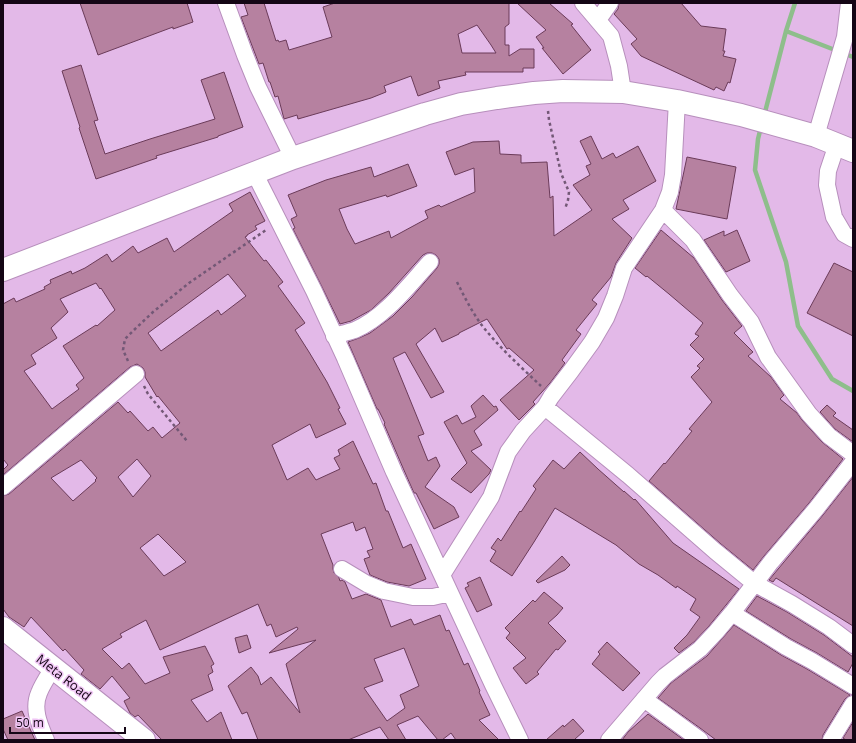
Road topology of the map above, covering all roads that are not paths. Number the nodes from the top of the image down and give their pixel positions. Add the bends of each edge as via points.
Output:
1 (226, 3) edge
2 (583, 3) edge
3 (610, 3) edge
4 (849, 3) edge
5 (598, 20) junction
6 (623, 92) junction
7 (677, 101) junction
8 (816, 136) junction
9 (845, 147) edge
10 (292, 158) junction
11 (254, 172) junction
12 (663, 210) junction
13 (853, 239) edge
14 (430, 262) dead end
15 (3, 270) edge
16 (334, 336) junction
17 (136, 374) road end
18 (548, 402) junction
19 (853, 454) edge
20 (853, 462) edge
21 (3, 487) edge
22 (342, 569) dead end
23 (442, 575) junction
24 (754, 583) junction
25 (450, 593) junction
26 (732, 613) junction
27 (3, 628) edge
28 (853, 644) edge
29 (53, 668) junction
30 (853, 686) edge
31 (644, 699) junction
32 (853, 704) edge
33 (46, 740) edge
34 (144, 740) edge
35 (520, 740) edge
36 (608, 740) edge
37 (700, 740) edge
38 (831, 740) edge

1 - 10 street via 258,87
2 - 5 street
3 - 5 street
4 - 8 street via 845,37
5 - 6 street via 611,36
6 - 7 main road
6 - 10 main road via 546,92 461,104
7 - 8 main road via 741,115
7 - 12 street via 673,175
8 - 9 main road
9 - 13 street via 828,171 827,185 834,217 844,234
10 - 11 main road
11 - 15 main road
11 - 16 street
12 - 18 street via 624,268 606,318 592,342
12 - 19 street via 692,240 751,322 768,356 809,414 829,436
14 - 16 street via 394,301 372,320 355,330
16 - 23 street
17 - 21 street
18 - 23 street via 508,452 491,497
18 - 24 street via 628,475
20 - 24 street
22 - 25 street via 384,591 413,597 433,597
23 - 25 street
24 - 26 street
24 - 28 street via 792,604
25 - 35 street
26 - 30 street
26 - 31 street via 700,649 665,676
27 - 29 main road, Meta Road
29 - 33 street via 38,695 37,717
29 - 34 main road, Meta Road
31 - 36 street
31 - 37 street
32 - 38 street

